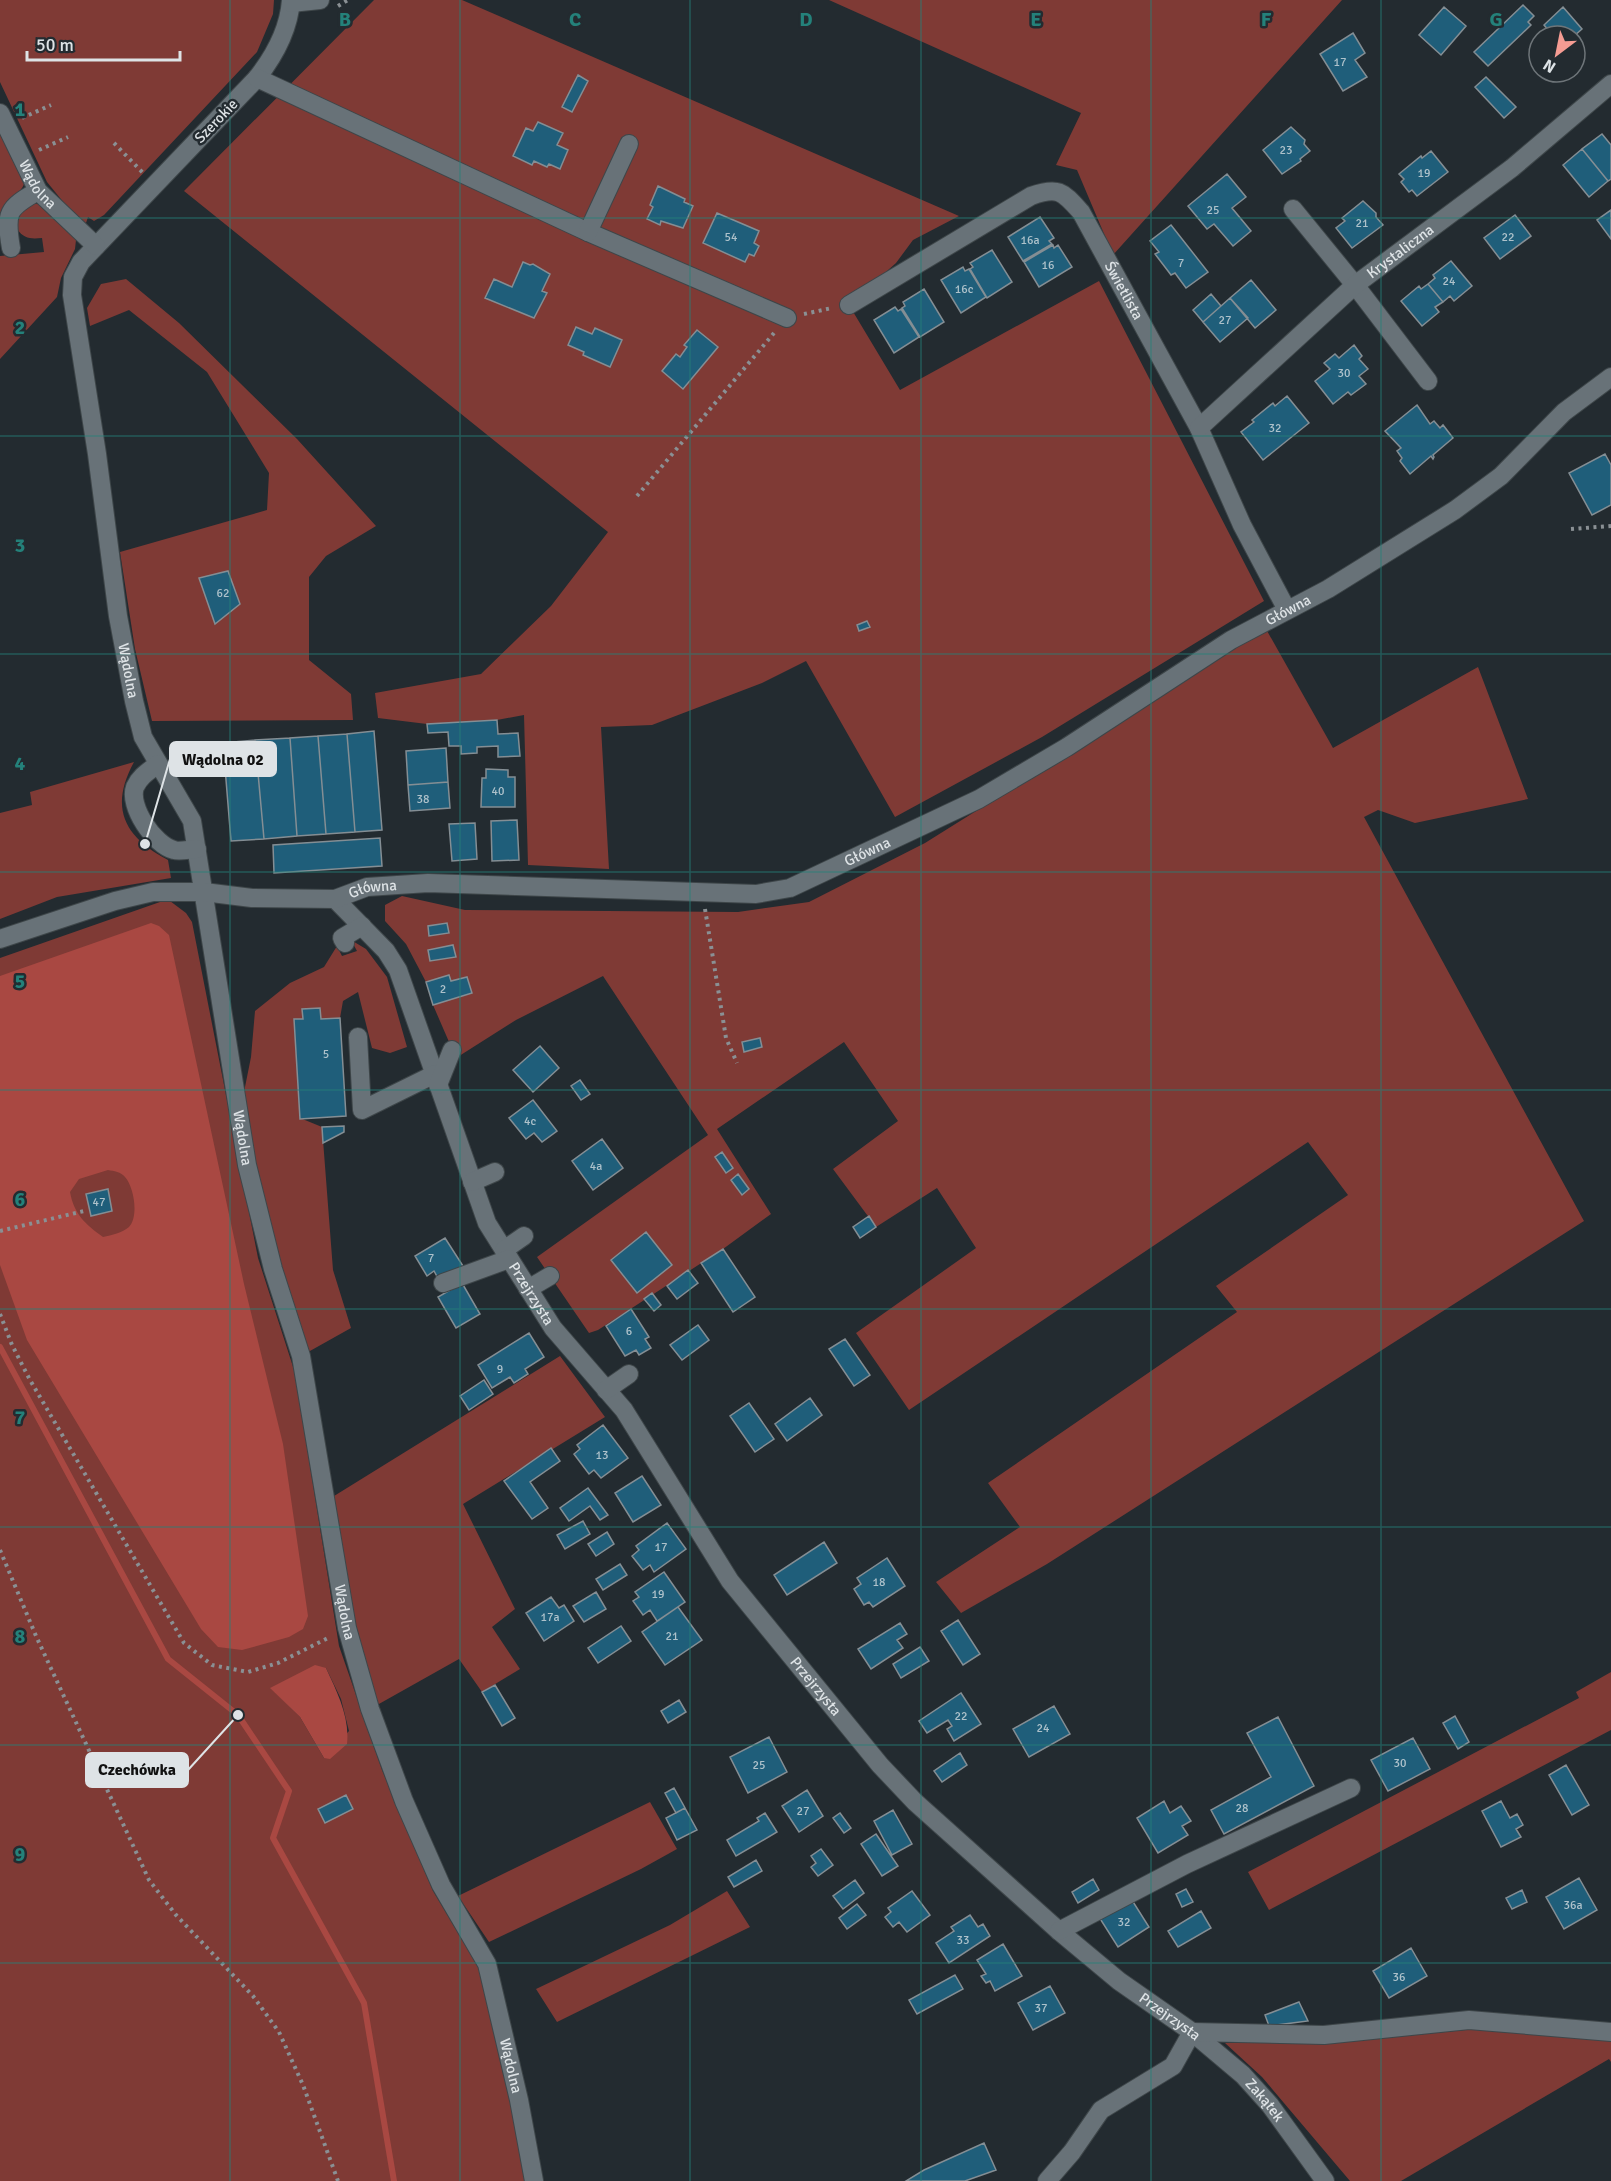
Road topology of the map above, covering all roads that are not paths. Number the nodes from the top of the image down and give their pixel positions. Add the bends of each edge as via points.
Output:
1 (320, 0) edge
2 (291, 1) edge
3 (257, 78) junction
4 (1611, 84) edge
5 (3, 119) edge
6 (629, 144) dead end
7 (38, 191) junction
8 (1293, 209) dead end
9 (588, 232) junction
10 (96, 246) junction
11 (11, 248) dead end
12 (1355, 285) junction
13 (849, 305) road end
14 (787, 318) road end
15 (1611, 377) edge
16 (1428, 381) dead end
17 (1199, 428) junction
18 (1287, 610) junction
19 (158, 764) junction
20 (197, 849) junction
21 (204, 892) junction
22 (334, 899) junction
23 (362, 926) junction
24 (0, 939) edge
25 (345, 943) dead end
26 (358, 1037) dead end
27 (452, 1050) dead end
28 (436, 1080) junction
29 (495, 1172) dead end
30 (472, 1182) junction
31 (524, 1236) dead end
32 (506, 1254) junction
33 (550, 1276) dead end
34 (443, 1283) dead end
35 (528, 1289) junction
36 (629, 1374) dead end
37 (606, 1390) junction
38 (1351, 1788) dead end
39 (1059, 1931) junction
40 (1192, 2032) junction
41 (1611, 2032) edge
42 (534, 2181) edge
43 (1047, 2181) edge
44 (1325, 2181) edge

1 - 2 street, Szerokie
2 - 3 street, Szerokie via 277,49
3 - 9 street
3 - 10 street, Szerokie
4 - 12 street, Krystaliczna via 1512,168
5 - 7 street, Wądolna
6 - 9 street
7 - 10 street, Wądolna
7 - 11 street via 13,207 8,223
8 - 12 street
9 - 14 street
10 - 19 street, Wądolna via 76,269 72,295 118,616 143,737
12 - 16 street
12 - 17 street, Krystaliczna
13 - 17 street, Świetlista via 1031,196 1047,191 1065,194 1081,212
15 - 18 street, Główna via 1564,412 1501,476 1455,510
17 - 18 street, Świetlista via 1242,525
18 - 22 street, Główna via 1231,640 979,799 790,888 756,894 428,883 367,887
19 - 20 street, Wądolna via 192,821
19 - 20 street via 142,775 135,788 134,804 155,840 174,850
20 - 21 street, Wądolna
21 - 22 street, Główna via 252,898
21 - 24 street, Główna via 153,892
21 - 42 street, Wądolna via 247,1165 273,1269 301,1356 347,1629 370,1709 404,1801 441,1885 487,1964
22 - 23 street, Przejrzysta
23 - 25 street via 342,938
23 - 28 street, Przejrzysta via 398,970
26 - 28 street via 362,1110
27 - 28 street
28 - 30 street, Przejrzysta
29 - 30 street
30 - 32 street, Przejrzysta via 487,1223
31 - 32 street
32 - 34 street
32 - 35 street, Przejrzysta
33 - 35 street
35 - 37 street, Przejrzysta via 553,1328
36 - 37 street
37 - 39 street, Przejrzysta via 624,1410 730,1581 880,1765 915,1802
38 - 39 street via 1187,1864
39 - 40 street, Przejrzysta via 1119,1981
40 - 41 street, Przejrzysta via 1324,2034 1469,2020
40 - 43 street via 1173,2066 1101,2109
40 - 44 street, Zakątek via 1243,2075 1270,2105

